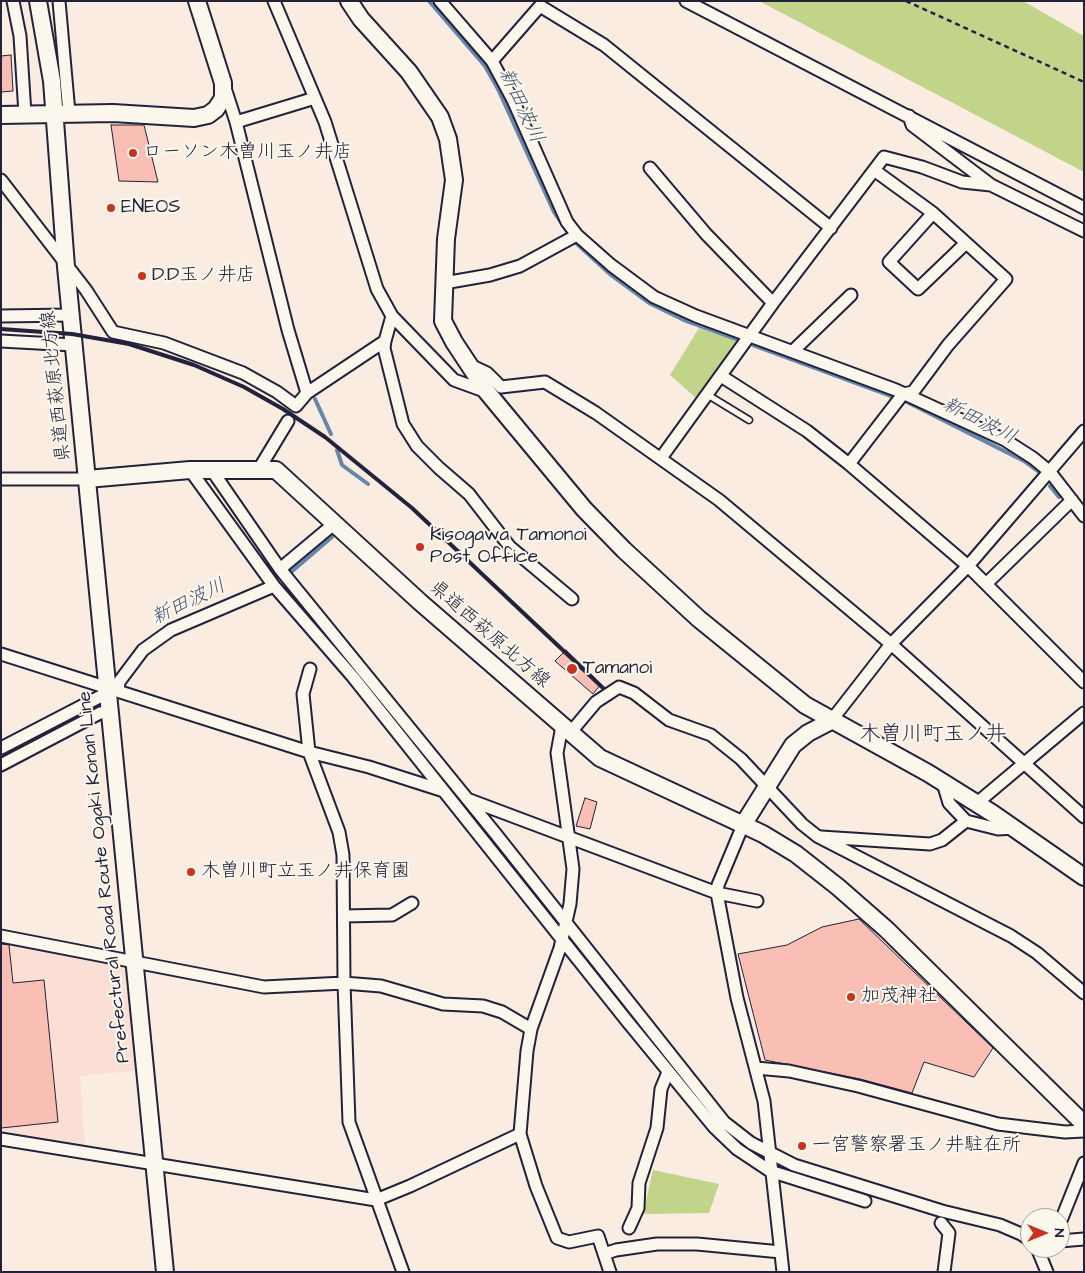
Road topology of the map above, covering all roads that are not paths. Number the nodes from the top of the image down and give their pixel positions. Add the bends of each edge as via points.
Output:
1 (12, 1) edge
2 (38, 1) edge
3 (59, 1) edge
4 (197, 1) edge
5 (274, 1) edge
6 (349, 1) edge
7 (440, 1) edge
8 (686, 1) edge
9 (492, 61) junction
10 (224, 83) junction
11 (315, 98) junction
12 (62, 113) junction
13 (25, 114) junction
14 (1, 115) edge
15 (909, 116) junction
16 (236, 122) junction
17 (650, 168) dead end
18 (874, 170) junction
19 (1, 180) edge
20 (991, 185) junction
21 (1084, 208) edge
22 (933, 213) junction
23 (831, 228) junction
24 (1084, 231) edge
25 (577, 235) junction
26 (966, 243) junction
27 (66, 267) junction
28 (444, 283) junction
29 (851, 295) dead end
30 (773, 303) junction
31 (70, 315) junction
32 (1, 316) edge
33 (392, 316) junction
34 (751, 336) junction
35 (1, 341) edge
36 (385, 341) junction
37 (74, 344) junction
38 (793, 351) junction
39 (470, 365) junction
40 (721, 376) junction
41 (308, 392) junction
42 (487, 392) junction
43 (903, 394) junction
44 (708, 395) junction
45 (749, 420) dead end
46 (288, 421) dead end
47 (1084, 431) edge
48 (661, 458) junction
49 (849, 464) junction
50 (211, 469) junction
51 (259, 469) junction
52 (190, 470) junction
53 (1050, 472) junction
54 (1, 478) edge
55 (87, 479) junction
56 (1072, 500) junction
57 (1084, 516) edge
58 (335, 523) junction
59 (968, 566) junction
60 (280, 569) junction
61 (986, 584) junction
62 (274, 586) junction
63 (572, 599) dead end
64 (891, 644) junction
65 (1, 654) edge
66 (310, 669) dead end
67 (1084, 682) edge
68 (110, 690) junction
69 (108, 712) junction
70 (1084, 713) edge
71 (831, 721) junction
72 (566, 730) junction
73 (1, 748) edge
74 (309, 752) junction
75 (1022, 763) junction
76 (1, 765) edge
77 (944, 783) junction
78 (766, 786) junction
79 (443, 791) junction
80 (465, 798) junction
81 (977, 804) junction
82 (1084, 817) edge
83 (966, 821) junction
84 (743, 825) junction
85 (1014, 828) junction
86 (569, 835) junction
87 (817, 836) junction
88 (1084, 877) edge
89 (717, 893) junction
90 (757, 901) dead end
91 (412, 903) dead end
92 (344, 916) junction
93 (567, 922) junction
94 (1, 936) edge
95 (562, 939) junction
96 (133, 960) junction
97 (344, 983) junction
98 (1084, 993) edge
99 (531, 1029) junction
100 (756, 1068) junction
101 (668, 1072) junction
102 (1084, 1124) edge
103 (1084, 1130) edge
104 (520, 1134) junction
105 (1, 1138) edge
106 (768, 1153) junction
107 (154, 1163) junction
108 (1084, 1163) edge
109 (770, 1171) junction
110 (376, 1200) junction
111 (865, 1201) dead end
112 (1066, 1208) edge
113 (941, 1223) dead end
114 (629, 1228) dead end
115 (1020, 1234) edge
116 (1084, 1239) edge
117 (1070, 1240) edge
118 (781, 1252) junction
119 (604, 1254) junction
120 (1041, 1258) edge
121 (785, 1271) edge
122 (165, 1272) edge
123 (403, 1272) edge
124 (610, 1272) edge
125 (944, 1272) edge
126 (1047, 1272) edge

1 - 13 street via 20,36
2 - 12 main road via 52,80
3 - 12 street
4 - 10 main road
5 - 11 street
6 - 28 main road via 409,72 440,118 448,139 454,180
7 - 9 street
8 - 15 street
9 - 23 street via 540,6 604,45
9 - 25 street via 513,100 567,222
10 - 12 main road via 223,98 216,109 208,115 194,118
10 - 16 street
11 - 16 street
11 - 33 street via 377,289
12 - 13 main road
12 - 27 main road, 県道西萩原北方線
13 - 14 main road
15 - 20 street via 912,125
15 - 21 street
16 - 41 street via 288,330
17 - 30 street via 706,234
18 - 20 street via 884,157 962,182
18 - 22 street
18 - 23 street
19 - 27 street
20 - 24 street
22 - 26 street
22 - 26 street via 889,262 918,289
23 - 30 street
25 - 28 street via 520,266
25 - 34 street via 611,266 654,297
26 - 43 street via 1006,279 948,345 913,392
27 - 31 main road, 県道西萩原北方線
27 - 41 street via 86,290 113,332 164,343 243,373 296,406
28 - 39 main road via 444,321
29 - 38 street
30 - 34 street
31 - 32 street
31 - 37 main road, 県道西萩原北方線
33 - 36 street
33 - 42 street via 454,380
34 - 38 street
34 - 40 street
35 - 37 street
36 - 41 street
36 - 63 street via 403,424 417,446 469,494 510,547
37 - 55 main road, 県道西萩原北方線
38 - 43 street
39 - 42 main road
39 - 48 street via 487,373 501,387 544,382
40 - 44 street
40 - 49 street via 800,426
42 - 71 main road via 584,509 624,550 740,654 805,705
43 - 49 street
43 - 53 street via 1005,440
44 - 45 lane
44 - 48 street
46 - 51 street
47 - 53 street
48 - 64 street via 719,500
49 - 59 street
50 - 51 main road, 県道西萩原北方線
50 - 52 main road, 県道西萩原北方線
50 - 60 street
51 - 58 main road, 県道西萩原北方線 via 280,473
52 - 55 main road, 県道西萩原北方線
52 - 62 street
53 - 56 street
53 - 59 street
54 - 55 street
55 - 68 main road, Prefectural Road Route Ogaki Konan Line
56 - 57 street
56 - 61 street
58 - 60 street
58 - 72 main road, 県道西萩原北方線
59 - 61 street
59 - 64 street
60 - 80 street
61 - 67 street
62 - 68 street via 171,630 143,650
62 - 79 street via 353,677
64 - 71 street
64 - 75 street
65 - 68 street
66 - 74 street via 303,694
68 - 69 main road, Prefectural Road Route Ogaki Konan Line
68 - 73 street
68 - 74 street
69 - 76 street via 100,713
69 - 96 main road, Prefectural Road Route Ogaki Konan Line
70 - 75 street
71 - 77 main road
71 - 78 main road via 793,744
72 - 78 street via 596,702 619,687 634,693 669,720 711,735 741,759
72 - 84 main road, 県道西萩原北方線 via 600,758
72 - 86 street via 557,752
74 - 79 street
74 - 92 street via 338,832 343,856
75 - 81 street
75 - 82 street
77 - 81 main road
77 - 83 street via 949,803
78 - 84 main road
78 - 87 street
79 - 80 street
79 - 95 street
80 - 86 street
80 - 93 street
81 - 85 main road
83 - 85 street via 998,829
83 - 87 street via 942,840 930,844
84 - 89 street
84 - 102 main road, 県道西萩原北方線 via 796,854 858,903
85 - 88 main road
86 - 89 street
86 - 93 street via 573,869
87 - 98 street via 1011,936 1037,952
89 - 90 street
89 - 100 street
91 - 92 street via 392,915
92 - 97 street
93 - 95 street
93 - 106 street via 724,1122
94 - 96 street
95 - 99 street
95 - 101 street
96 - 97 street via 264,987
96 - 107 main road, Prefectural Road Route Ogaki Konan Line
97 - 99 street via 381,986 443,1004 483,1006 502,1012
97 - 110 street via 349,1122
99 - 104 street
100 - 103 street via 789,1071 858,1086 998,1124 1066,1132
100 - 106 street via 765,1110
101 - 109 street via 737,1149
101 - 114 street via 661,1089 657,1128 639,1183 638,1208
104 - 110 street
104 - 119 street via 557,1238 569,1242 598,1236
105 - 107 street
106 - 109 street
106 - 115 street via 834,1178
107 - 110 street
107 - 122 main road, Prefectural Road Route Ogaki Konan Line
108 - 112 street
109 - 111 street
109 - 118 street
110 - 123 street
113 - 125 street via 949,1233
116 - 117 street
118 - 119 street via 697,1244 657,1244
118 - 121 street
119 - 124 street
120 - 126 street

